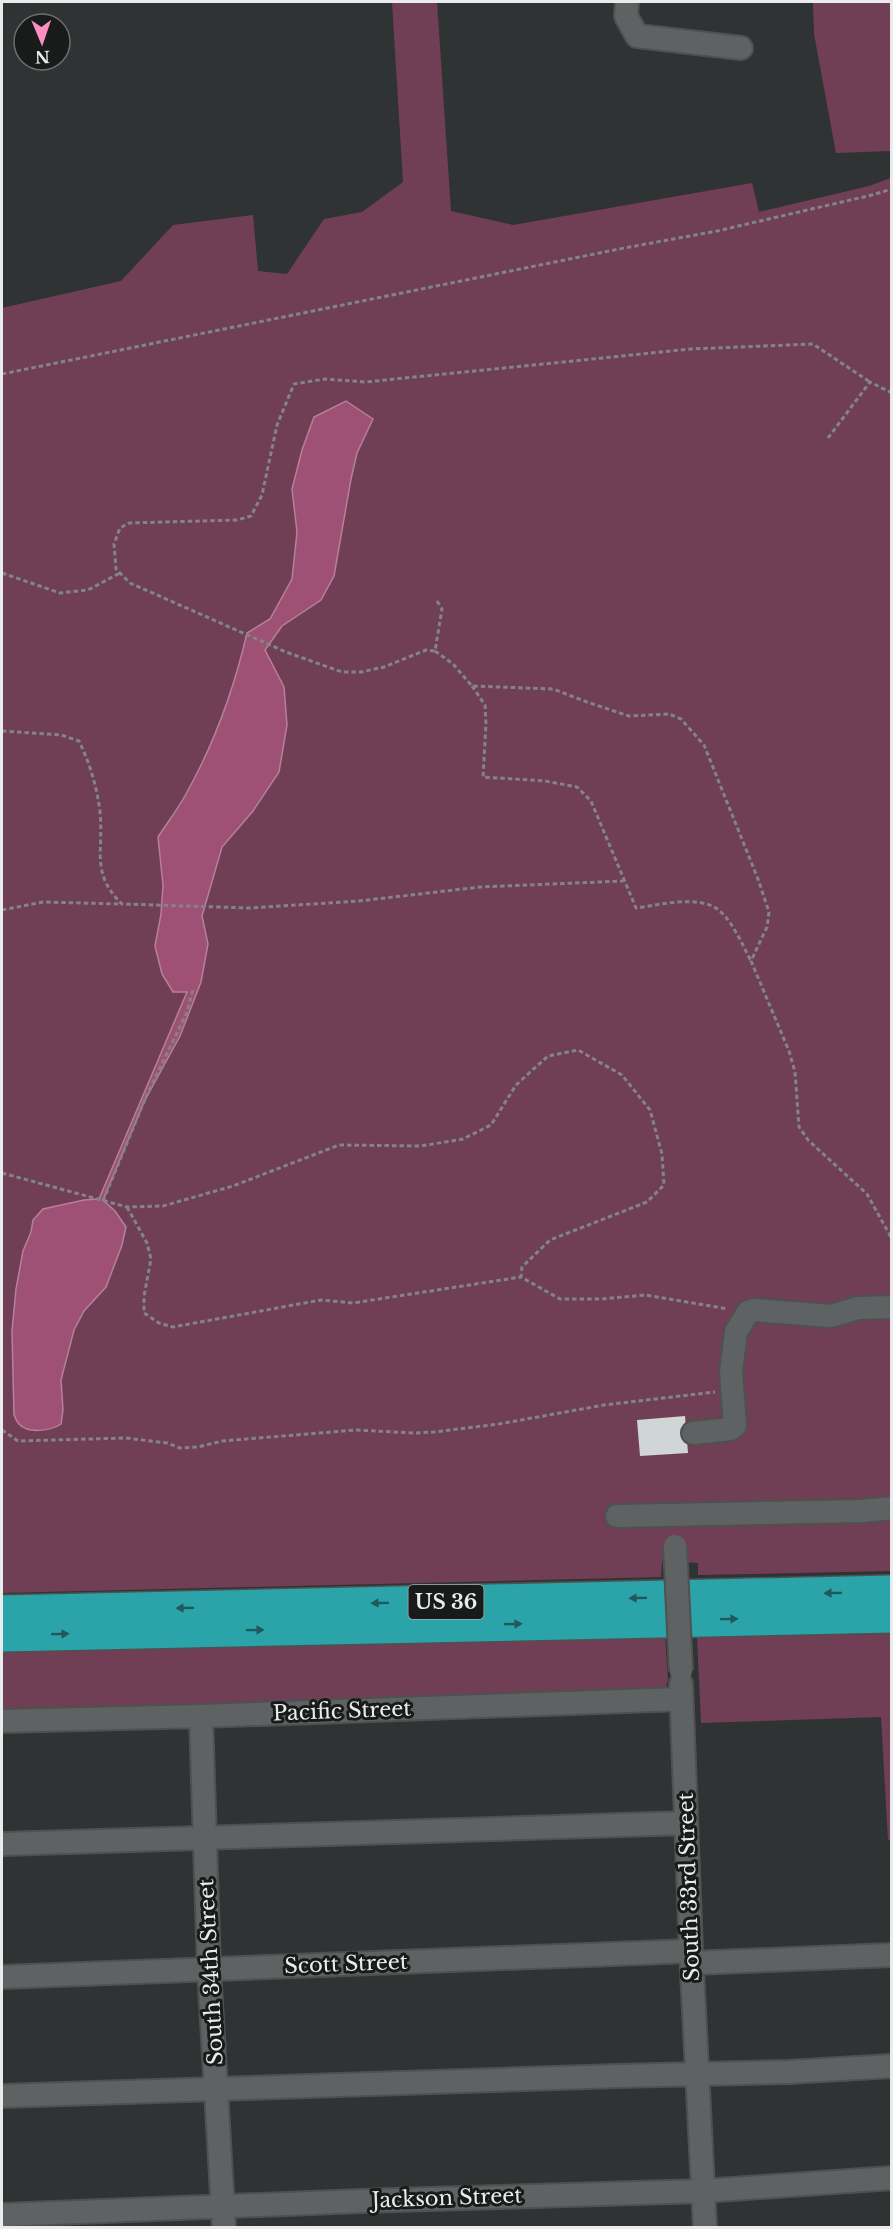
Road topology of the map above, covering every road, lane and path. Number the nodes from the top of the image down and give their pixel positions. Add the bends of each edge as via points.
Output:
1 (627, 2) edge
2 (741, 48) dead end
3 (891, 189) edge
4 (2, 374) edge
5 (870, 382) junction
6 (891, 393) edge
7 (828, 438) dead end
8 (2, 573) edge
9 (120, 573) junction
10 (437, 601) dead end
11 (435, 651) junction
12 (472, 686) junction
13 (2, 731) edge
14 (624, 881) junction
15 (122, 904) junction
16 (2, 910) edge
17 (751, 961) junction
18 (193, 989) dead end
19 (2, 1173) edge
20 (103, 1201) junction
21 (127, 1207) junction
22 (891, 1239) edge
23 (521, 1277) junction
24 (891, 1307) edge
25 (748, 1312) junction
26 (731, 1390) junction
27 (2, 1430) edge
28 (693, 1433) dead end
29 (891, 1508) edge
30 (674, 1514) junction
31 (617, 1515) dead end
32 (891, 1592) edge
33 (2, 1612) edge
34 (891, 1616) edge
35 (2, 1635) edge
36 (681, 1699) junction
37 (201, 1716) junction
38 (2, 1721) edge
39 (686, 1823) junction
40 (205, 1839) junction
41 (2, 1844) edge
42 (891, 1955) edge
43 (692, 1957) junction
44 (209, 1969) junction
45 (2, 1977) edge
46 (891, 2066) edge
47 (698, 2074) junction
48 (216, 2089) junction
49 (2, 2096) edge
50 (891, 2178) edge
51 (703, 2191) junction
52 (2, 2215) edge
53 (224, 2217) edge
54 (705, 2228) edge

1 - 2 street via 626,16 637,36
3 - 4 path via 717,231
5 - 6 path
5 - 7 path
5 - 9 path via 813,344 691,349 377,381 325,379 294,384 277,425 262,495 251,516 237,520 129,523 120,528 114,544 116,569
8 - 9 path via 60,593 88,590
9 - 11 path via 130,583 286,652 342,672 384,667 426,650
10 - 11 path via 442,609
11 - 12 path
12 - 14 path via 484,705 483,777 577,787 591,801
12 - 17 path via 553,689 630,716 669,714 681,719 704,745 769,912 767,927
13 - 15 path via 61,735 79,741 95,780 101,874 111,894
14 - 15 path via 480,887 250,908
14 - 17 path via 636,908 685,901 715,907 734,927
15 - 16 path via 43,902
17 - 22 path via 789,1051 795,1072 799,1127 867,1194
18 - 20 path via 187,1012
19 - 20 path
20 - 21 path
21 - 23 path via 147,1243 151,1259 144,1313 173,1327 321,1300 353,1303
21 - 23 path via 163,1206 233,1186 339,1146 421,1146 463,1139 491,1125 516,1085 548,1056 578,1050 622,1075 650,1110 662,1154 664,1185 647,1202 550,1240 522,1267
23 - 25 path via 560,1299 646,1295
24 - 25 street via 858,1308 831,1316
25 - 26 street via 736,1332
26 - 27 path via 434,1432 356,1430 180,1448 126,1438 18,1441
26 - 28 street via 735,1425 731,1429
29 - 30 street
30 - 31 street
30 - 36 street, South 33rd Street, bridge
32 -> 33 highway, US 36
35 -> 34 highway, US 36
36 - 37 street, Pacific Street
36 - 39 street, South 33rd Street
37 - 38 street, Pacific Street
37 - 40 street, South 34th Street
39 - 40 street
39 - 43 street, South 33rd Street
40 - 41 street
40 - 44 street, South 34th Street
42 - 43 street, Scott Street
43 - 44 street, Scott Street
43 - 47 street, South 33rd Street
44 - 45 street, Scott Street
44 - 48 street, South 34th Street
46 - 47 street
47 - 48 street
47 - 51 street, South 33rd Street
48 - 49 street
48 - 53 street, South 34th Street
50 - 51 street, Jackson Street
51 - 53 street, Jackson Street via 361,2201
51 - 54 street, South 33rd Street
52 - 53 street, Jackson Street

